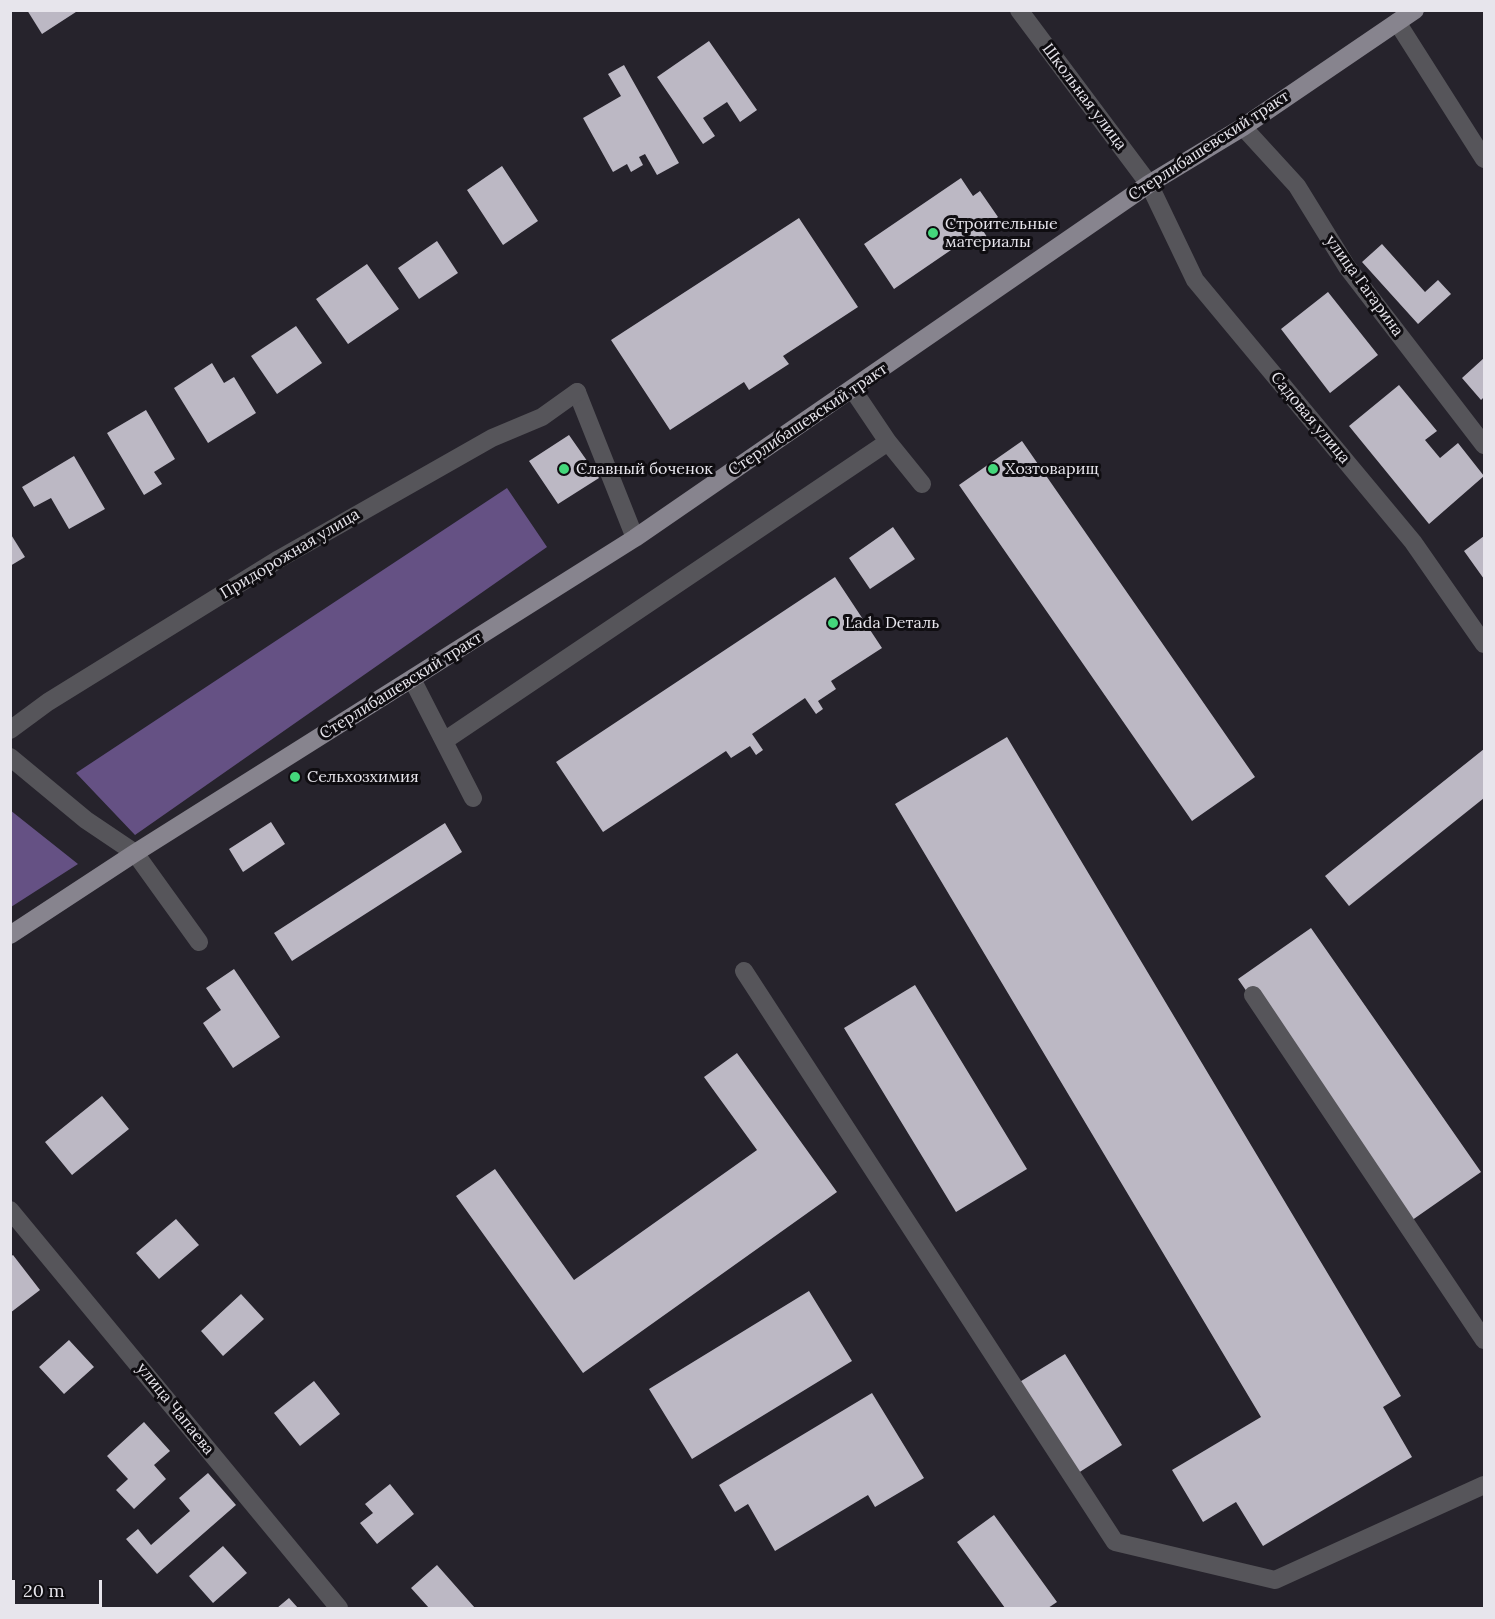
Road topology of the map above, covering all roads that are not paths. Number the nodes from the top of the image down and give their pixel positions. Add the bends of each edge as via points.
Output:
1 (1019, 10) edge
2 (1415, 10) edge
3 (1397, 22) junction
4 (1243, 127) junction
5 (1485, 159) edge
6 (1149, 184) junction
7 (853, 390) junction
8 (888, 442) junction
9 (1485, 445) edge
10 (922, 484) dead end
11 (635, 538) junction
12 (1485, 644) edge
13 (412, 679) junction
14 (10, 729) edge
15 (444, 741) junction
16 (10, 757) edge
17 (473, 798) dead end
18 (135, 853) junction
19 (10, 935) edge
20 (199, 942) dead end
21 (744, 971) dead end
22 (1253, 995) dead end
23 (10, 1209) edge
24 (1485, 1340) edge
25 (1485, 1485) edge
26 (339, 1608) edge

1 - 6 street, Школьная улица
2 - 3 main road, Стерлибашевский тракт
3 - 4 main road, Стерлибашевский тракт
3 - 5 street
4 - 6 main road, Стерлибашевский тракт
4 - 9 street, улица Гагарина via 1297,186 1347,267
6 - 7 main road, Стерлибашевский тракт
6 - 12 street, Садовая улица via 1195,280 1413,542
7 - 8 street
7 - 11 main road, Стерлибашевский тракт
8 - 10 street
8 - 15 street
11 - 13 main road, Стерлибашевский тракт
11 - 14 street, Придорожная улица via 577,392 542,417 492,438 279,559
13 - 15 street
13 - 18 main road, Стерлибашевский тракт
15 - 17 street
16 - 18 street via 86,820
18 - 19 main road, Стерлибашевский тракт
18 - 20 street
21 - 25 street via 1116,1542 1275,1580
22 - 24 street
23 - 26 street, улица Чапаева

